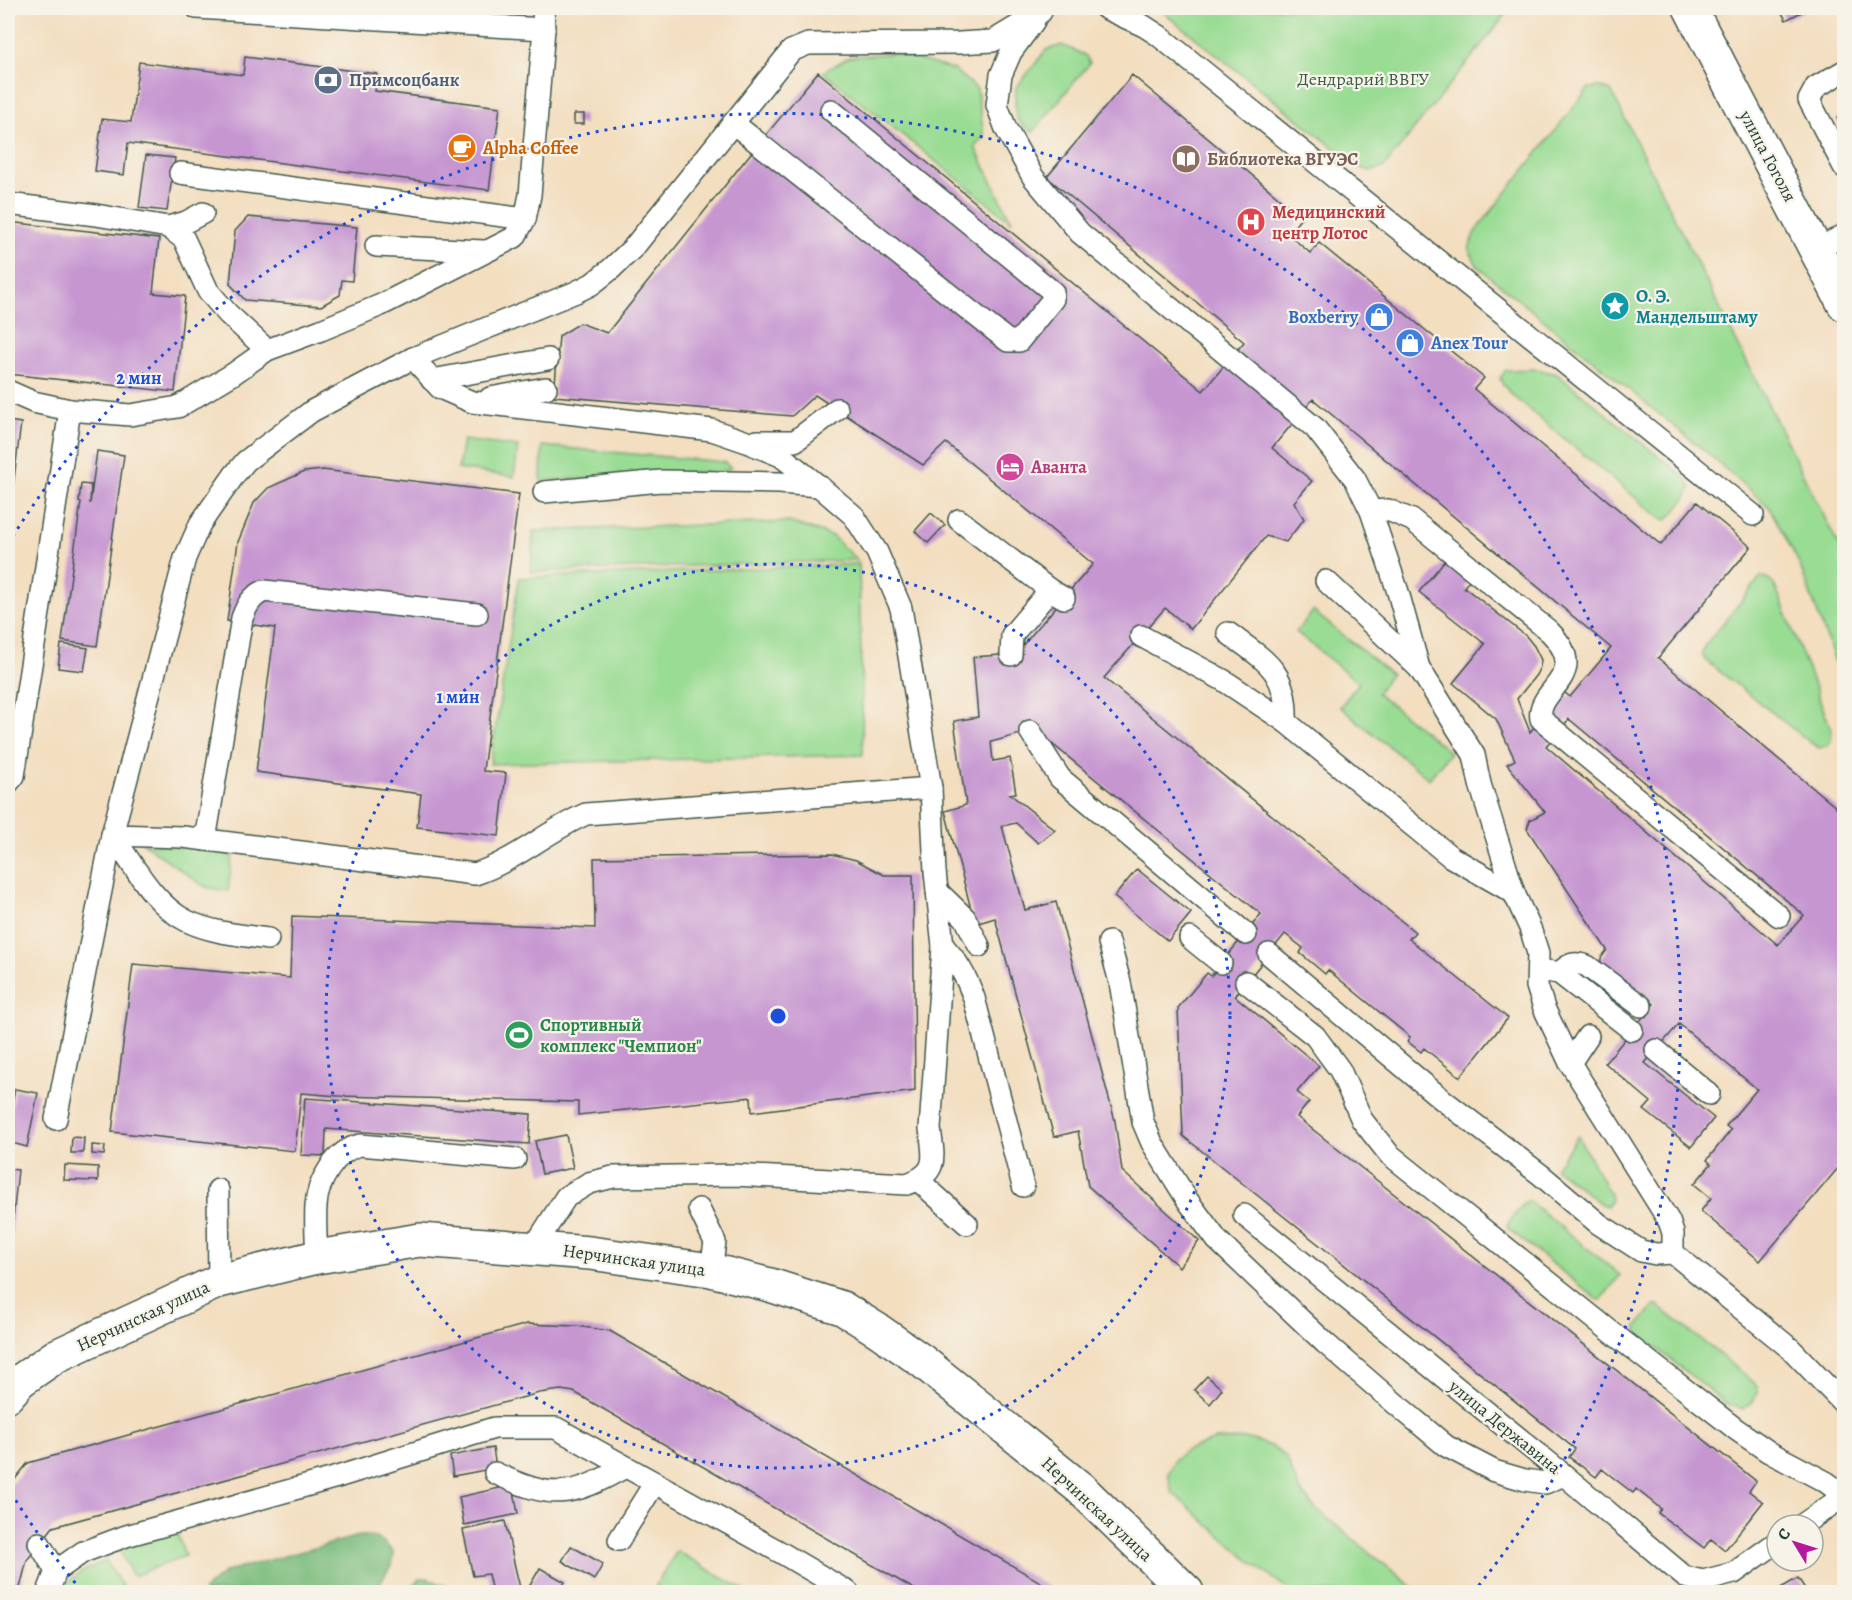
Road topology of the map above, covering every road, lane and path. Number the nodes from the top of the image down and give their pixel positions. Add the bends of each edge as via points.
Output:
1 (197, 8) edge
2 (543, 8) edge
3 (1105, 8) edge
4 (1690, 8) edge
5 (1044, 9) edge
6 (544, 29) junction
7 (1845, 71) edge
8 (831, 110) dead end
9 (733, 123) junction
10 (1845, 167) edge
11 (180, 173) dead end
12 (8, 204) edge
13 (203, 213) dead end
14 (525, 219) junction
15 (168, 227) junction
16 (1831, 242) edge
17 (376, 246) dead end
18 (485, 251) junction
19 (1845, 304) edge
20 (267, 350) junction
21 (413, 358) junction
22 (548, 359) dead end
23 (432, 380) junction
24 (546, 388) dead end
25 (8, 391) edge
26 (472, 402) junction
27 (837, 409) dead end
28 (70, 410) junction
29 (744, 441) junction
30 (819, 486) junction
31 (544, 492) dead end
32 (1371, 511) junction
33 (1753, 515) dead end
34 (959, 520) dead end
35 (1326, 581) dead end
36 (477, 614) dead end
37 (1228, 633) dead end
38 (1141, 636) dead end
39 (1011, 655) dead end
40 (1419, 668) junction
41 (1286, 722) junction
42 (1030, 731) dead end
43 (8, 783) edge
44 (931, 789) junction
45 (112, 835) junction
46 (205, 840) junction
47 (937, 891) junction
48 (1514, 893) junction
49 (1779, 916) dead end
50 (1245, 934) dead end
51 (1190, 938) dead end
52 (268, 939) dead end
53 (1110, 942) dead end
54 (943, 946) junction
55 (979, 946) dead end
56 (1269, 954) dead end
57 (1221, 963) dead end
58 (1549, 971) junction
59 (1246, 982) dead end
60 (1641, 1006) dead end
61 (1632, 1030) dead end
62 (1588, 1036) dead end
63 (1656, 1050) dead end
64 (1570, 1063) junction
65 (1709, 1094) dead end
66 (56, 1119) dead end
67 (515, 1159) dead end
68 (918, 1180) junction
69 (1023, 1186) dead end
70 (218, 1190) dead end
71 (699, 1209) dead end
72 (1244, 1215) dead end
73 (967, 1224) dead end
74 (534, 1247) junction
75 (1673, 1253) junction
76 (317, 1257) junction
77 (711, 1270) junction
78 (219, 1281) junction
79 (8, 1395) edge
80 (1845, 1404) edge
81 (625, 1467) junction
82 (495, 1473) dead end
83 (1564, 1475) junction
84 (654, 1484) junction
85 (1845, 1496) edge
86 (1820, 1513) edge
87 (619, 1540) dead end
88 (39, 1543) dead end
89 (1765, 1551) edge
90 (56, 1570) junction
91 (48, 1593) edge
92 (848, 1593) edge
93 (1186, 1593) edge

1 - 6 lane
2 - 6 lane
3 - 33 lane via 1158,35
4 - 16 main road, улица Гоголя
5 - 9 lane via 993,41 808,44 791,51
5 - 32 lane via 1011,51 1001,75 997,105 1005,129 1033,177 1080,233 1315,428 1355,479
6 - 14 lane
7 - 10 lane via 1816,87 1809,100
8 - 9 lane via 1053,292 1053,299 1019,341 1008,341
9 - 21 lane via 634,248 592,284
11 - 14 lane
12 - 15 lane
13 - 15 lane
14 - 18 lane via 516,237
15 - 20 lane via 184,239 208,291
16 - 19 main road, улица Гоголя
17 - 18 lane
18 - 20 lane via 381,304
20 - 28 lane via 178,407 130,415
21 - 23 lane
21 - 45 lane via 312,411 246,461 200,524 185,558
22 - 23 lane
23 - 26 lane via 440,388
24 - 26 lane
25 - 28 lane via 33,402
26 - 29 lane via 712,430
27 - 29 lane via 795,441
28 - 43 lane via 14,776
29 - 30 lane via 782,456
30 - 31 lane via 661,481
30 - 44 lane via 854,516 877,552 901,608
32 - 40 lane
32 - 49 lane via 1388,510 1412,520 1549,631 1565,654 1565,667 1542,707 1541,719
34 - 39 lane via 1057,594 1012,634
35 - 40 lane
36 - 46 lane via 264,591 254,595 242,618
37 - 41 lane via 1264,659 1276,673 1284,687
38 - 41 lane via 1223,680
40 - 48 lane via 1474,754
41 - 48 lane via 1451,856
42 - 50 lane via 1060,778
44 - 46 lane via 586,814 493,868 475,874
44 - 47 lane
45 - 46 lane
45 - 52 lane via 150,889 186,921 210,930
45 - 66 lane
47 - 54 lane
47 - 55 lane via 965,918
48 - 58 lane
51 - 57 lane
53 - 83 lane via 1143,1122 1182,1192 1217,1240 1325,1342 1446,1446 1494,1471 1525,1480 1545,1483
54 - 68 lane via 930,1129 934,1160 930,1172
54 - 69 lane via 962,970 974,998
56 - 75 lane via 1599,1224 1641,1251
58 - 60 lane via 1577,962
58 - 61 lane
58 - 64 lane via 1536,986
59 - 85 lane via 1315,1036 1340,1070 1362,1120 1389,1154 1737,1430
62 - 64 lane
63 - 65 lane
64 - 75 lane via 1669,1221
67 - 76 lane via 350,1147 334,1163 320,1188 316,1204
68 - 73 lane
68 - 74 lane via 907,1184 734,1175 613,1177 589,1183 566,1197
70 - 78 lane
71 - 77 lane via 714,1242
72 - 83 lane, улица Державина
74 - 76 main road, Нерчинская улица via 420,1240
74 - 77 main road, Нерчинская улица
75 - 80 lane via 1792,1350
76 - 78 main road, Нерчинская улица
77 - 93 main road, Нерчинская улица via 842,1308 879,1331 1080,1488
78 - 79 main road, Нерчинская улица via 56,1356 20,1381
81 - 82 lane via 563,1493 535,1490
81 - 84 lane
81 - 90 lane via 556,1428 494,1428 126,1536 83,1552
83 - 89 lane, улица Державина via 1685,1577 1703,1581 1734,1573
84 - 87 lane
84 - 92 lane
85 - 86 lane
88 - 90 lane
90 - 91 lane

